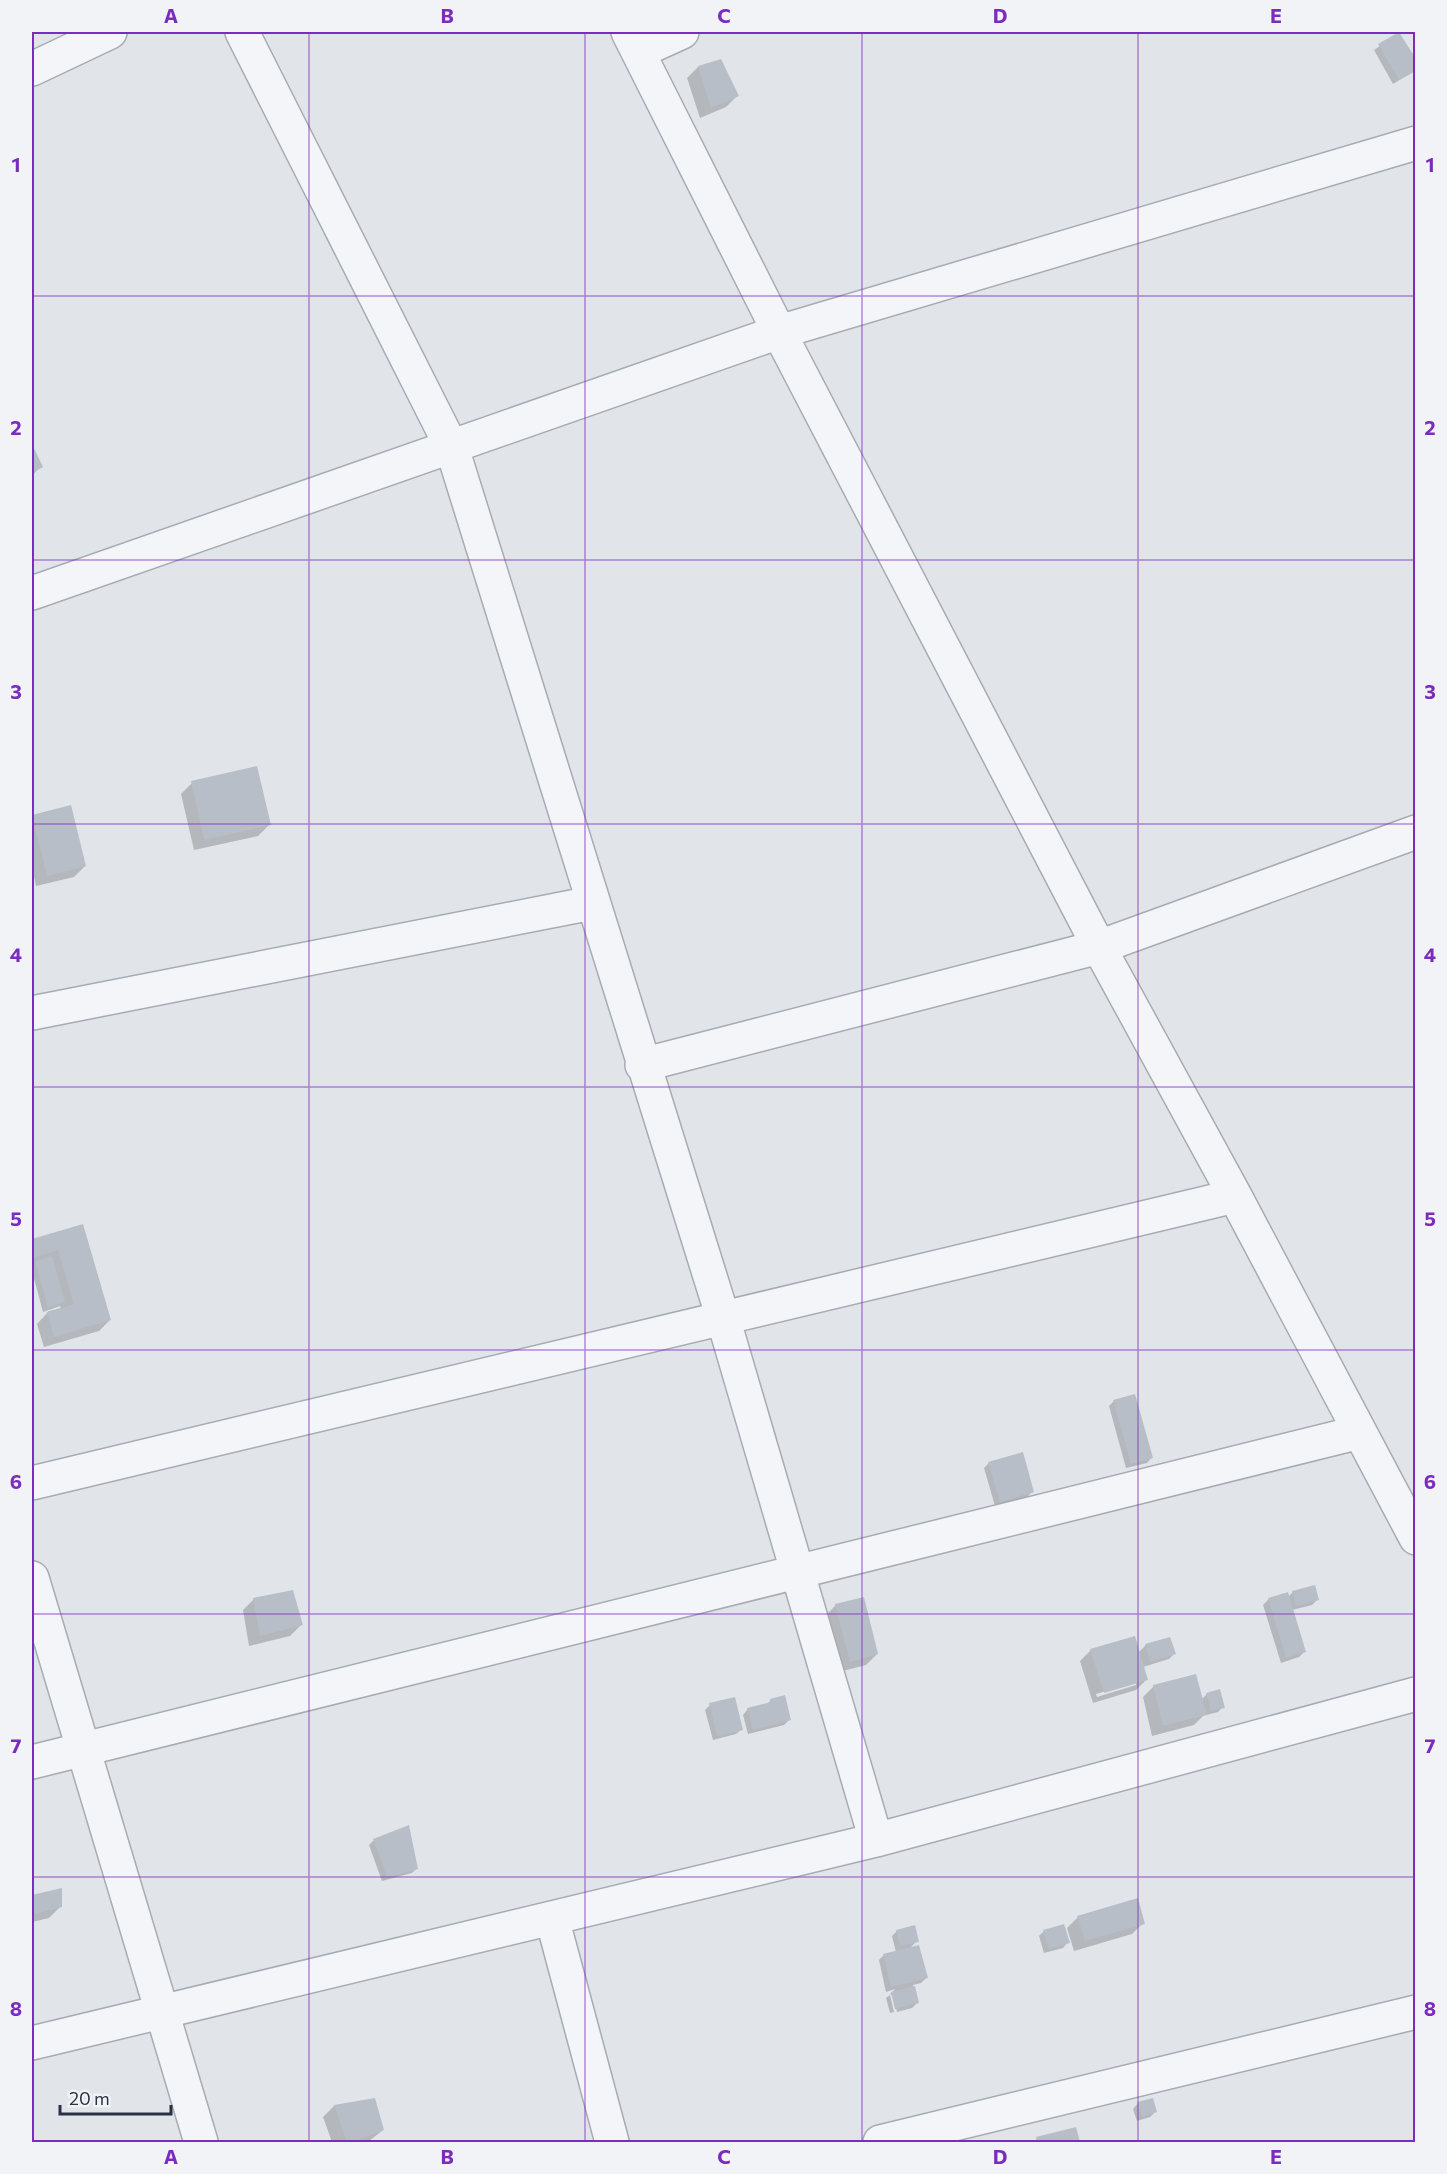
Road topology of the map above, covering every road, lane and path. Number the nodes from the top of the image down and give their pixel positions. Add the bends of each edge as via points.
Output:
1 (110, 32) edge
2 (242, 32) edge
3 (682, 32) edge
4 (633, 42) edge
5 (32, 69) edge
6 (1416, 143) edge
7 (779, 332) junction
8 (452, 448) junction
9 (32, 592) edge
10 (1416, 832) edge
11 (592, 903) junction
12 (1099, 947) junction
13 (32, 1013) edge
14 (642, 1065) junction
15 (1235, 1196) junction
16 (723, 1318) junction
17 (1360, 1432) junction
18 (32, 1483) edge
19 (1416, 1538) edge
20 (797, 1572) junction
21 (32, 1578) edge
22 (1416, 1694) edge
23 (83, 1750) junction
24 (32, 1762) edge
25 (876, 1840) junction
26 (552, 1918) junction
27 (162, 2012) junction
28 (1416, 2012) edge
29 (32, 2043) edge
30 (201, 2142) edge
31 (612, 2142) edge
32 (880, 2142) edge

1 - 5 street
2 - 8 street
3 - 4 street
4 - 7 street
6 - 7 street
7 - 8 street
7 - 12 street
8 - 9 street
8 - 11 street
10 - 12 street
11 - 13 street
11 - 14 street
12 - 14 street
12 - 15 street
14 - 16 street
15 - 16 street
15 - 17 street
16 - 18 street
16 - 20 street
17 - 19 street
17 - 20 street
20 - 23 street
20 - 25 street
21 - 23 street
22 - 25 street
23 - 24 street
23 - 27 street
25 - 26 street
26 - 27 street
26 - 31 street
27 - 29 street
27 - 30 street
28 - 32 street

